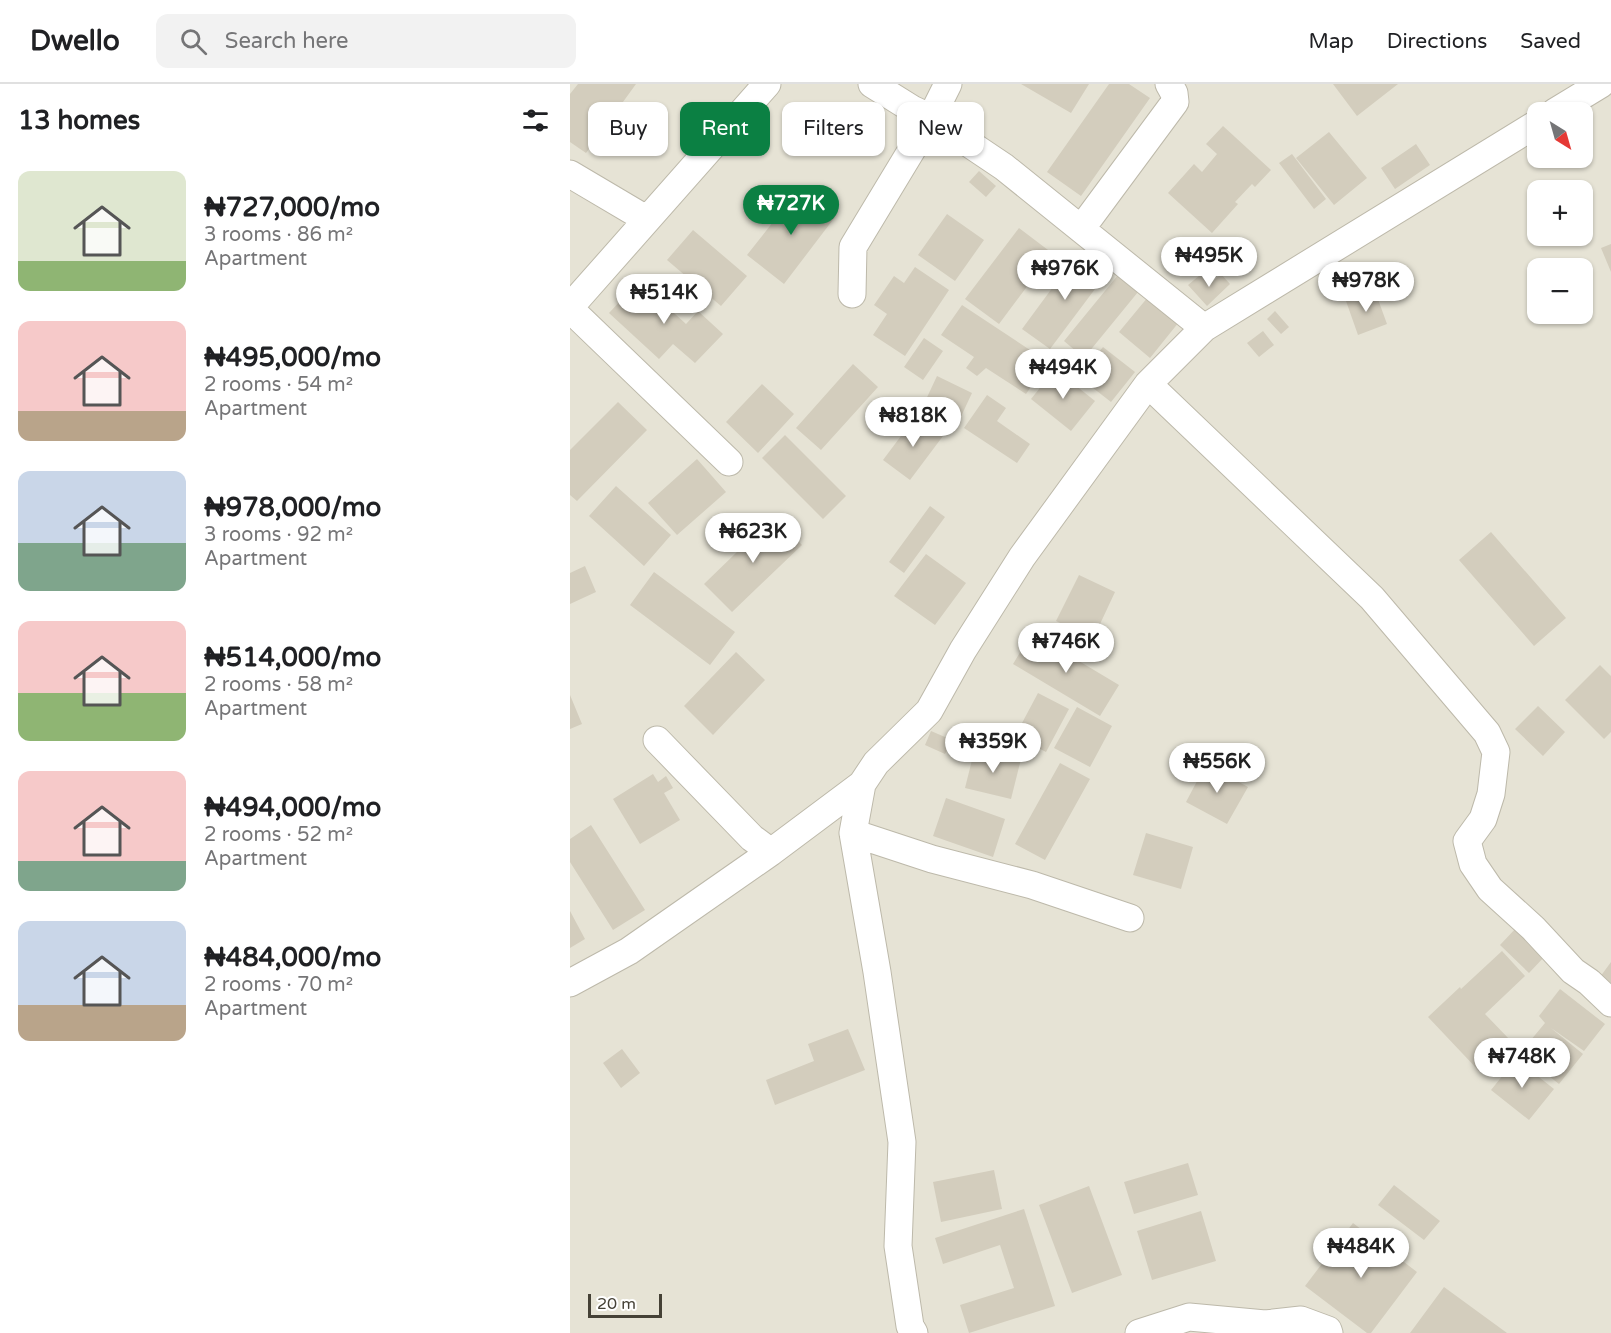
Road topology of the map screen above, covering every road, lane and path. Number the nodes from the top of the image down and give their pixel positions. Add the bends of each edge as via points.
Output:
1 (767, 84) edge
2 (872, 84) edge
3 (948, 84) edge
4 (1169, 84) edge
5 (1601, 84) edge
6 (900, 102) edge
7 (939, 102) edge
8 (1571, 102) edge
9 (1527, 130) edge
10 (984, 154) edge
11 (908, 156) edge
12 (570, 174) edge
13 (646, 219) junction
14 (1081, 229) junction
15 (852, 294) dead end
16 (570, 308) edge
17 (1204, 327) junction
18 (1148, 384) junction
19 (729, 462) dead end
20 (657, 740) dead end
21 (862, 784) junction
22 (853, 833) junction
23 (771, 852) junction
24 (1130, 918) dead end
25 (570, 983) edge
26 (1611, 1003) edge
27 (914, 1333) edge
28 (1139, 1333) edge
29 (1329, 1333) edge

1 - 13 street
2 - 6 street
3 - 7 street
4 - 14 street via 1175,102
5 - 8 street
9 - 17 street
10 - 14 street
11 - 15 street via 853,247
12 - 13 street
13 - 16 street
14 - 17 street
16 - 19 street
17 - 18 street
18 - 21 street via 1022,557 928,711 876,763
18 - 26 street via 1372,598 1487,734 1496,752 1495,774 1483,819 1467,841 1473,864 1490,889 1573,972
20 - 23 street via 752,838
21 - 22 street
21 - 23 street
22 - 24 street
22 - 27 street via 902,1142 898,1246
23 - 25 street via 629,951
28 - 29 street via 1189,1317 1264,1324 1301,1320

